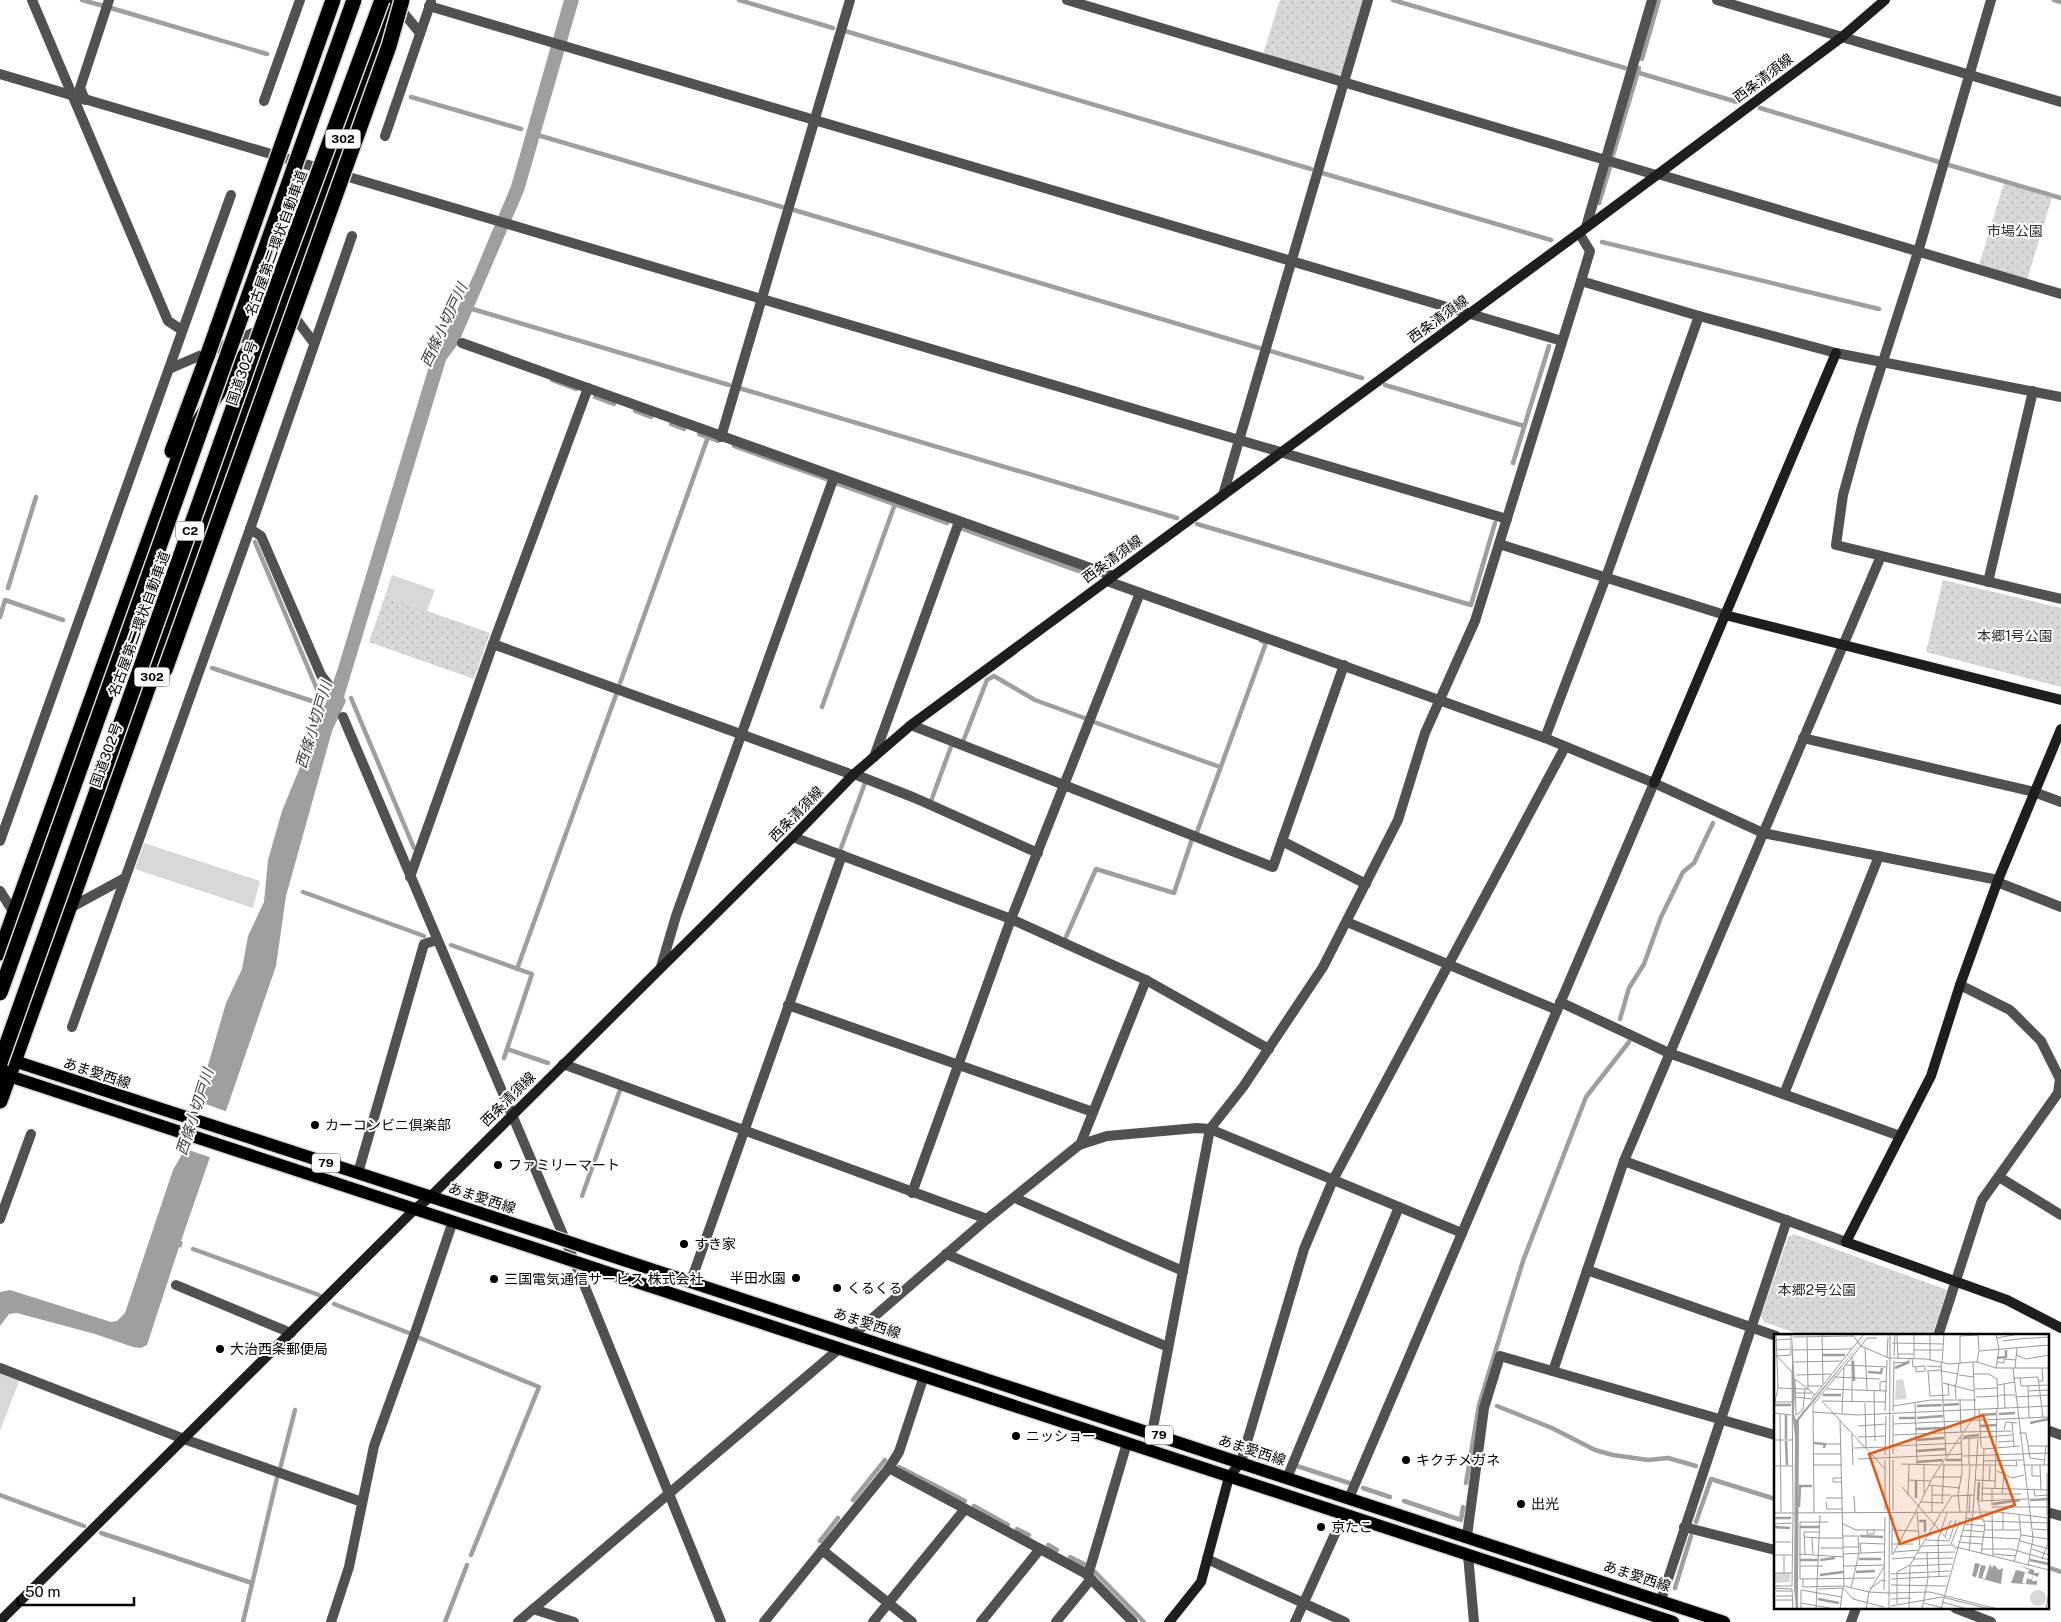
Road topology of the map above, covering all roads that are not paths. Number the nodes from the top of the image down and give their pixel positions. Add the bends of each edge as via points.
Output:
1 (32, 0) edge
2 (109, 0) edge
3 (300, 0) edge
4 (333, 0) edge
5 (354, 0) edge
6 (382, 0) edge
7 (393, 0) edge
8 (402, 0) edge
9 (850, 0) edge
10 (1067, 0) edge
11 (1368, 0) edge
12 (1652, 0) edge
13 (1717, 0) edge
14 (1885, 0) edge
15 (1991, 0) edge
16 (430, 3) edge
17 (420, 34) junction
18 (1842, 37) junction
19 (0, 74) edge
20 (1970, 75) junction
21 (1344, 82) junction
22 (71, 95) junction
23 (85, 100) junction
24 (264, 100) dead end
25 (2061, 102) edge
26 (814, 120) junction
27 (385, 136) dead end
28 (1606, 160) junction
29 (330, 172) junction
30 (1657, 174) junction
31 (231, 195) dead end
32 (1582, 230) junction
33 (352, 236) dead end
34 (1918, 252) junction
35 (1291, 261) junction
36 (292, 277) junction
37 (1580, 281) junction
38 (2061, 294) edge
39 (762, 298) junction
40 (284, 302) junction
41 (1469, 314) junction
42 (1699, 316) junction
43 (266, 327) junction
44 (182, 330) junction
45 (1562, 341) junction
46 (314, 343) junction
47 (462, 344) dead end
48 (1836, 353) junction
49 (1884, 362) junction
50 (169, 369) junction
51 (588, 388) junction
52 (2033, 391) junction
53 (2061, 397) edge
54 (721, 437) junction
55 (1239, 440) junction
56 (1280, 452) junction
57 (834, 477) junction
58 (1223, 495) junction
59 (1507, 519) junction
60 (960, 522) junction
61 (250, 529) junction
62 (1499, 544) junction
63 (1881, 556) junction
64 (1606, 576) junction
65 (1110, 578) junction
66 (1988, 582) junction
67 (1140, 592) junction
68 (2061, 599) edge
69 (1726, 615) junction
70 (493, 644) junction
71 (1843, 644) junction
72 (1344, 666) junction
73 (328, 684) dead end
74 (1440, 700) junction
75 (2061, 700) edge
76 (343, 717) dead end
77 (912, 725) junction
78 (2061, 729) edge
79 (740, 735) junction
80 (1545, 738) junction
81 (1803, 738) junction
82 (1565, 747) junction
83 (874, 757) junction
84 (853, 774) junction
85 (1654, 783) junction
86 (1065, 784) junction
87 (2034, 792) junction
88 (2061, 802) edge
89 (53, 805) junction
90 (100, 821) junction
91 (1763, 833) junction
92 (793, 837) junction
93 (0, 841) edge
94 (1282, 841) junction
95 (1038, 852) junction
96 (842, 855) junction
97 (1879, 856) junction
98 (410, 877) junction
99 (125, 878) junction
100 (1998, 881) junction
101 (1366, 884) junction
102 (0, 891) edge
103 (2061, 908) edge
104 (68, 909) junction
105 (14, 914) junction
106 (1011, 919) junction
107 (1347, 922) junction
108 (437, 940) junction
109 (0, 953) edge
110 (1448, 965) junction
111 (662, 967) junction
112 (1146, 980) junction
113 (1960, 985) junction
114 (0, 993) edge
115 (788, 1005) junction
116 (1559, 1006) junction
117 (72, 1027) dead end
118 (1269, 1049) junction
119 (1669, 1053) junction
120 (5, 1060) edge
121 (564, 1064) junction
122 (958, 1065) junction
123 (4, 1075) edge
124 (1784, 1094) junction
125 (2060, 1094) edge
126 (0, 1102) edge
127 (1093, 1112) junction
128 (512, 1115) junction
129 (1210, 1129) junction
130 (744, 1130) junction
131 (31, 1134) dead end
132 (1900, 1136) junction
133 (1080, 1145) junction
134 (1624, 1161) junction
135 (358, 1173) junction
136 (1999, 1177) junction
137 (1334, 1180) junction
138 (912, 1193) junction
139 (430, 1197) junction
140 (1014, 1198) junction
141 (1399, 1207) junction
142 (415, 1209) junction
143 (2061, 1215) edge
144 (0, 1219) edge
145 (987, 1220) junction
146 (1787, 1220) junction
147 (452, 1221) junction
148 (1462, 1233) junction
149 (1846, 1242) junction
150 (946, 1254) junction
151 (1588, 1270) junction
152 (1183, 1271) junction
153 (691, 1281) junction
154 (1957, 1282) junction
155 (176, 1285) dead end
156 (1751, 1327) junction
157 (2061, 1328) edge
158 (291, 1333) junction
159 (854, 1334) junction
160 (1939, 1334) edge
161 (1774, 1335) edge
162 (1168, 1347) junction
163 (840, 1348) junction
164 (0, 1368) edge
165 (1553, 1371) junction
166 (924, 1376) junction
167 (1720, 1420) junction
168 (2048, 1430) edge
169 (1152, 1433) junction
170 (1774, 1435) edge
171 (2061, 1435) edge
172 (184, 1439) junction
173 (1127, 1443) junction
174 (1241, 1462) junction
175 (889, 1468) junction
176 (1229, 1477) junction
177 (1287, 1478) junction
178 (669, 1494) junction
179 (1349, 1498) junction
180 (362, 1502) junction
181 (966, 1509) junction
182 (2048, 1512) edge
183 (1344, 1514) junction
184 (2061, 1516) edge
185 (1684, 1527) junction
186 (1468, 1536) junction
187 (1040, 1549) junction
188 (822, 1550) junction
189 (1774, 1550) edge
190 (1468, 1555) junction
191 (1207, 1559) junction
192 (1089, 1577) junction
193 (1661, 1600) junction
194 (889, 1603) junction
195 (1304, 1603) junction
196 (533, 1609) junction
197 (1961, 1610) edge
198 (1655, 1619) edge
199 (0, 1621) edge
200 (331, 1622) edge
201 (518, 1622) edge
202 (574, 1622) edge
203 (721, 1622) edge
204 (764, 1622) edge
205 (873, 1622) edge
206 (912, 1622) edge
207 (981, 1622) edge
208 (1056, 1622) edge
209 (1133, 1622) edge
210 (1169, 1622) edge
211 (1295, 1622) edge
212 (1344, 1622) edge
213 (1474, 1622) edge
214 (1673, 1622) edge
215 (1724, 1622) edge
216 (1991, 1622) edge

1 - 22 street
2 - 23 street via 80,88
3 - 24 street
4 - 89 highway, bridge via 103,638
5 - 114 highway, 名古屋第二環状自動車道 / C2, bridge
6 - 120 highway, 名古屋第二環状自動車道 / C2, bridge via 271,302
7 - 17 street
7 - 29 highway, 国道302号 / 302
8 - 90 highway, bridge via 386,55 165,670
9 - 26 street
10 - 21 street
11 - 21 street
12 - 28 street
13 - 18 street
14 - 18 street, 西条清須線
15 - 20 street
16 - 17 street
16 - 26 street via 568,48
17 - 27 street
18 - 20 street
18 - 30 street, 西条清須線
19 - 22 street
20 - 25 street
20 - 34 street
21 - 28 street
21 - 35 street
22 - 23 street
22 - 44 street via 168,321
23 - 29 street
26 - 35 street
26 - 39 street
28 - 30 street
28 - 32 street
29 - 36 highway, 国道302号 / 302
29 - 39 street
30 - 32 street, 西条清須線
30 - 34 street
31 - 44 street
32 - 37 street via 1590,251
32 - 41 street, 西条清須線
33 - 46 street
34 - 38 street
34 - 49 street
35 - 41 street
35 - 55 street
36 - 40 highway, 国道302号 / 302
36 - 43 highway, 国道302号 / 302
37 - 42 street
37 - 45 street
39 - 54 street
39 - 55 street
40 - 46 street
40 - 90 highway, 国道302号 / 302
41 - 45 street
41 - 56 street, 西条清須線
42 - 48 street
42 - 64 street
43 - 50 street
43 - 89 highway, 国道302号 / 302 via 188,437
44 - 50 street
45 - 59 street
46 - 61 street
47 - 51 street
48 - 49 street
48 - 69 street
49 - 52 street
49 - 63 street via 1856,448 1836,545
50 - 93 street
51 - 54 street
51 - 70 street
52 - 53 street
52 - 66 street
54 - 57 street
55 - 56 street
55 - 58 street
56 - 58 street, 西条清須線
56 - 59 street
57 - 60 street
57 - 79 street
58 - 65 street, 西条清須線
59 - 62 street
60 - 65 street
60 - 83 street
61 - 73 street via 262,536 321,675
61 - 99 street
62 - 64 street
62 - 74 street via 1475,621
63 - 66 street
63 - 71 street
64 - 69 street
64 - 80 street
65 - 67 street
65 - 77 street, 西条清須線
66 - 68 street
67 - 72 street
67 - 86 street
69 - 71 street
69 - 85 street
70 - 79 street
70 - 98 street
71 - 75 street
71 - 81 street
72 - 74 street
72 - 94 street
74 - 80 street
74 - 101 street via 1425,733 1398,820
76 - 98 street
77 - 83 street, 西条清須線
77 - 86 street
78 - 87 street
79 - 84 street
79 - 111 street via 668,938
80 - 82 street
81 - 87 street
81 - 91 street
82 - 85 street
82 - 110 street
83 - 84 street, 西条清須線
84 - 92 street, 西条清須線
84 - 95 street
85 - 91 street
85 - 116 street
86 - 94 street via 1273,867
86 - 95 street
87 - 88 street
87 - 100 street
89 - 105 highway, 国道302号 / 302
90 - 104 highway, 国道302号 / 302
91 - 97 street
91 - 119 street
92 - 96 street
92 - 111 street, 西条清須線
94 - 101 street
95 - 106 street
96 - 106 street
96 - 115 street
97 - 100 street
97 - 124 street
98 - 108 street
99 - 104 street
99 - 117 street
100 - 103 street
100 - 113 street
101 - 107 street
102 - 105 street
104 - 120 highway, 国道302号 / 302
105 - 109 highway, 国道302号 / 302
106 - 112 street
106 - 122 street
107 - 110 street
107 - 118 street via 1323,967
108 - 128 street
108 - 135 street via 424,944
110 - 116 street
110 - 137 street
111 - 121 street, 西条清須線
112 - 118 street
112 - 127 street
113 - 125 street via 2010,1010 2041,1041 2060,1079
113 - 132 street via 1931,1076
115 - 122 street
115 - 130 street
116 - 119 street
116 - 148 street
118 - 129 street
119 - 124 street
119 - 134 street
120 - 123 highway, 国道302号 / 302
120 - 135 main road, あま愛西線 / 79
121 - 128 street, 西条清須線
121 - 130 street
122 - 127 street
122 - 138 street
123 - 126 highway, 国道302号 / 302
123 - 142 main road, 79
124 - 132 street
125 - 136 street
127 - 133 street
128 - 139 street, 西条清須線
128 - 178 street
129 - 133 street via 1107,1136
129 - 137 street
129 - 152 street
130 - 138 street
130 - 153 street
131 - 144 street
132 - 149 street
133 - 140 street
134 - 146 street
134 - 151 street
135 - 139 main road, あま愛西線 / 79
136 - 143 street
136 - 154 street via 1982,1200
137 - 141 street
137 - 174 street via 1304,1249
138 - 145 street
139 - 142 street, 西条清須線
139 - 153 main road, あま愛西線 / 79, bridge
140 - 145 street
140 - 152 street
141 - 148 street
141 - 177 street
142 - 147 main road, 79
142 - 158 street, 西条清須線
145 - 150 street
146 - 149 street
146 - 156 street
147 - 163 main road, 79, bridge
147 - 180 street via 374,1446
148 - 179 street
149 - 154 street
150 - 159 street
150 - 162 street
151 - 156 street
151 - 165 street
152 - 162 street
153 - 159 main road, あま愛西線 / 79
154 - 157 street via 2007,1300
154 - 160 street
155 - 158 street
156 - 161 street
156 - 167 street
158 - 172 street, 西条清須線
159 - 169 main road, あま愛西線 / 79
162 - 169 street
163 - 166 main road, 79
163 - 178 street
164 - 172 street
165 - 167 street
165 - 186 street via 1500,1356 1484,1408
166 - 173 main road, 79
166 - 175 street via 899,1452
167 - 170 street
167 - 185 street
168 - 171 street
169 - 174 main road, あま愛西線 / 79
172 - 180 street
172 - 199 street, 西条清須線
173 - 176 main road, 79
173 - 192 street
174 - 176 street
174 - 177 main road, あま愛西線 / 79
175 - 181 street
175 - 188 street
176 - 183 main road, 79
176 - 191 street
177 - 179 main road, あま愛西線 / 79
178 - 196 street
178 - 203 street
179 - 186 main road, あま愛西線 / 79
180 - 200 street via 349,1567
181 - 187 street
181 - 194 street
182 - 184 street
183 - 190 main road, 79
183 - 195 street
185 - 189 street
185 - 193 street
186 - 193 main road, あま愛西線 / 79
187 - 192 street
187 - 207 street
188 - 194 street
188 - 204 street
190 - 198 main road, 79
190 - 213 street
191 - 195 street
191 - 210 street via 1201,1582
192 - 208 street
192 - 209 street
193 - 215 main road, あま愛西線 / 79
194 - 205 street
194 - 206 street
195 - 211 street
195 - 212 street
196 - 201 street
196 - 202 street
197 - 216 street
198 - 214 main road, 79

